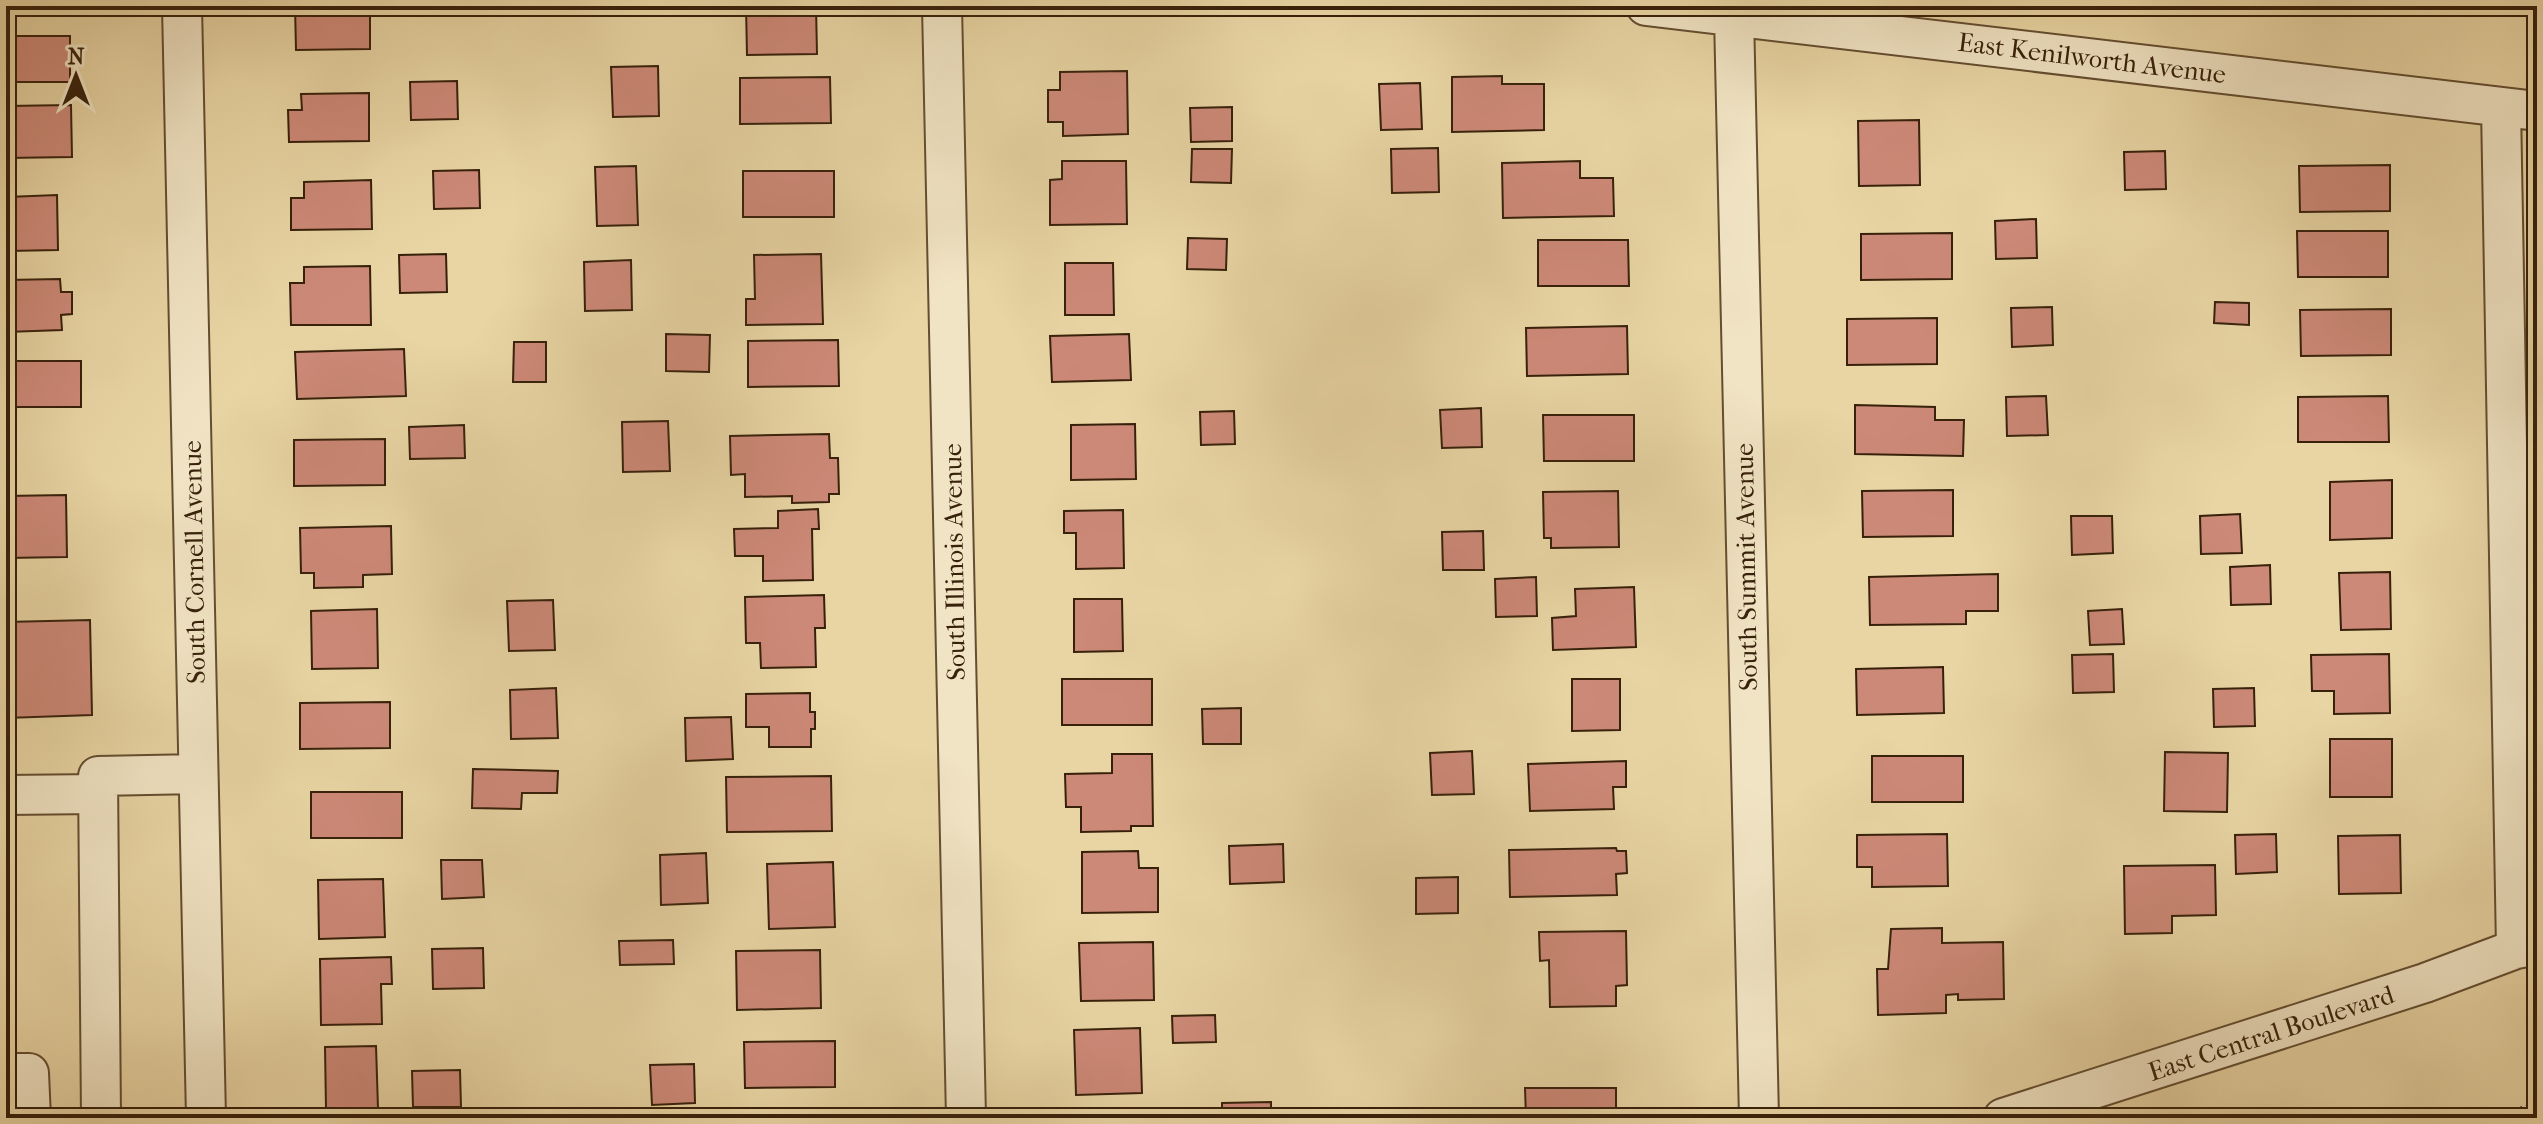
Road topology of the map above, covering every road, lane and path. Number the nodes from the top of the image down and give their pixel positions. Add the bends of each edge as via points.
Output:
1 (182, 6) edge
2 (942, 6) edge
3 (1646, 6) edge
4 (1734, 16) junction
5 (2519, 109) edge
6 (198, 774) junction
7 (98, 794) junction
8 (6, 795) edge
9 (2527, 947) edge
10 (6, 1073) edge
11 (2537, 1104) edge
12 (31, 1118) edge
13 (101, 1118) edge
14 (206, 1118) edge
15 (966, 1118) edge
16 (1759, 1118) edge
17 (2003, 1118) edge
18 (2492, 1118) edge

1 - 6 street, South Cornell Avenue
2 - 15 street, South Illinois Avenue
3 - 4 street, East Kenilworth Avenue
4 - 5 street, East Kenilworth Avenue
4 - 16 street, South Summit Avenue
5 - 9 street
6 - 7 street via 98,776
6 - 14 street, South Cornell Avenue
7 - 8 street
7 - 13 street
9 - 17 street, East Central Boulevard
10 - 12 street via 29,1073
11 - 18 path

